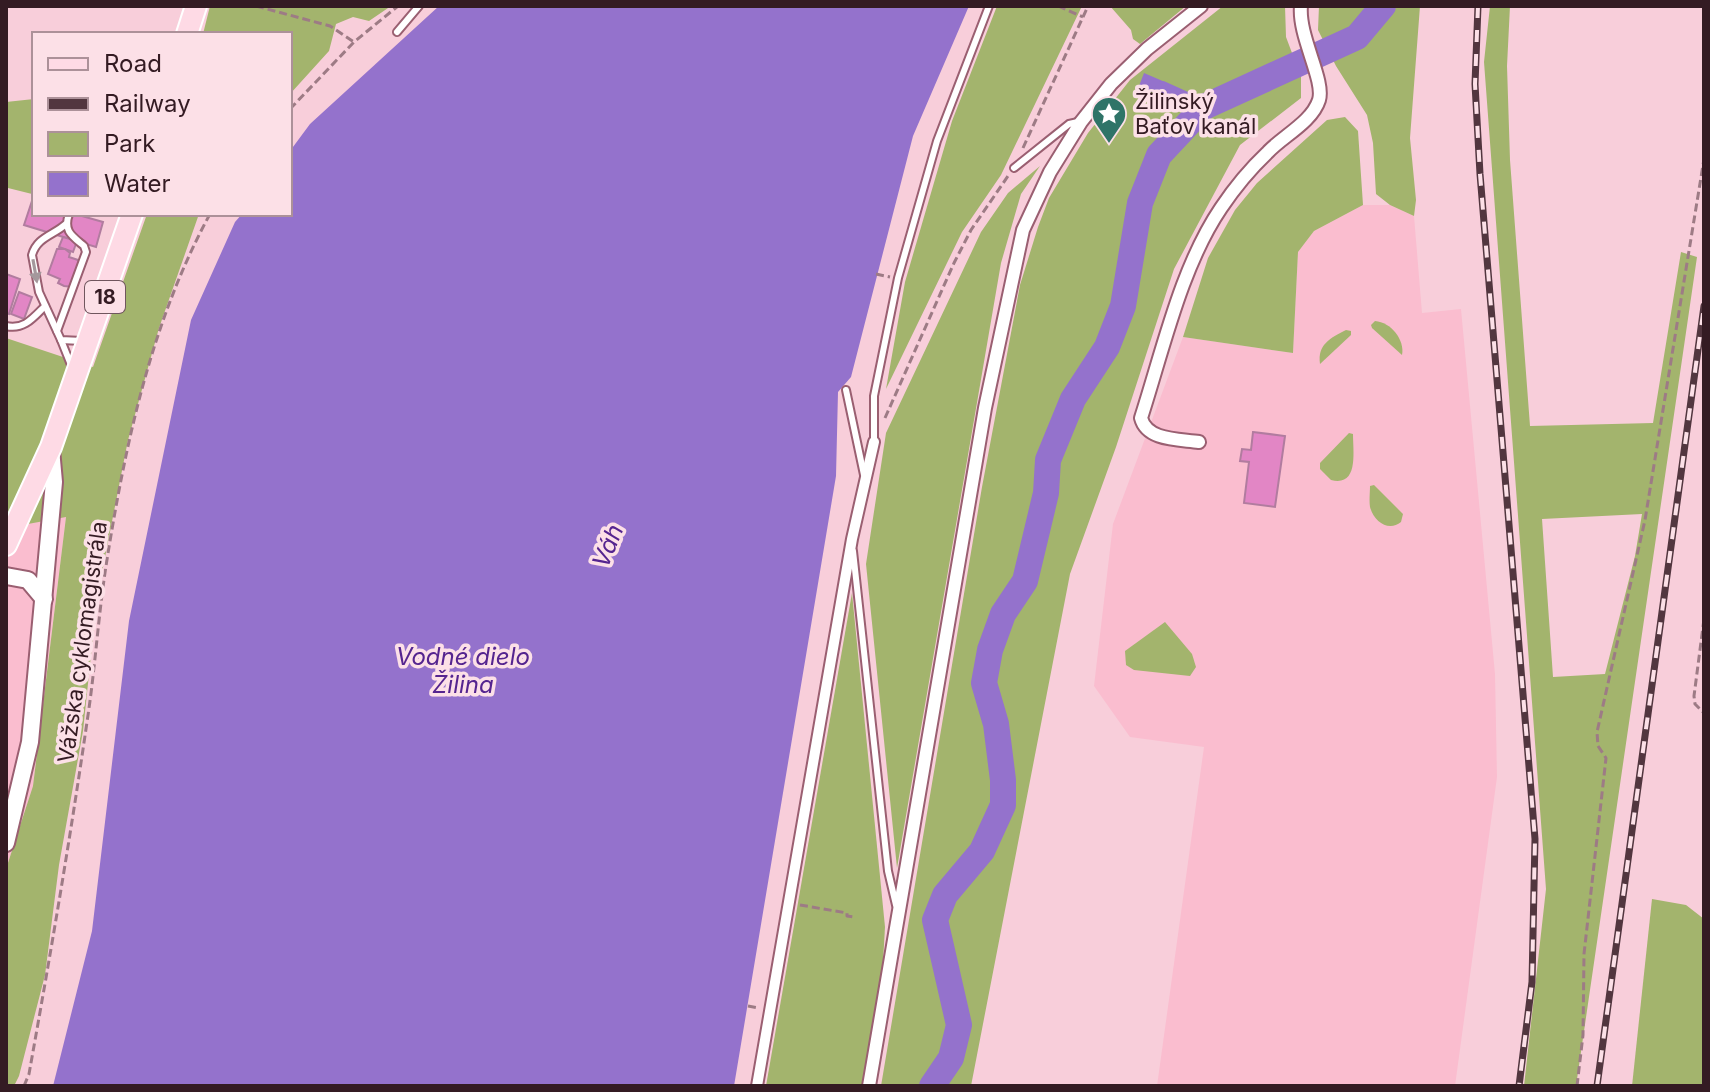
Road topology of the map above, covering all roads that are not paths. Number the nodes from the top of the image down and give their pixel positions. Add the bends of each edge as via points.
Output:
1 (196, 6) edge
2 (419, 6) edge
3 (989, 6) edge
4 (1201, 6) edge
5 (1301, 6) edge
6 (188, 32) edge
7 (397, 32) dead end
8 (1081, 122) junction
9 (1014, 168) road end
10 (68, 216) edge
11 (131, 216) edge
12 (66, 224) junction
13 (45, 306) junction
14 (6, 326) edge
15 (57, 331) junction
16 (61, 340) junction
17 (90, 342) junction
18 (77, 379) junction
19 (846, 390) dead end
20 (874, 442) joint
21 (1199, 442) dead end
22 (51, 447) junction
23 (865, 479) junction
24 (852, 539) junction
25 (6, 545) edge
26 (6, 576) edge
27 (44, 599) junction
28 (6, 843) edge
29 (898, 915) junction
30 (757, 1086) edge
31 (869, 1086) edge

1 - 6 main road
2 - 7 lane
3 - 20 lane via 937,141 898,278 874,396
4 - 8 street via 1147,49
5 - 21 street via 1318,104 1241,180 1219,211 1181,295 1141,418 1152,434
8 - 9 lane via 1069,124
8 - 29 street via 1035,199 1014,264
10 - 12 lane
11 - 17 main road, 18
12 -> 13 lane via 42,240 32,255
12 - 15 lane via 86,252
13 - 14 lane via 25,325
13 - 15 lane
15 - 16 lane
16 - 17 lane
16 - 18 lane
17 - 18 main road, 18
18 - 22 main road, 18
19 - 23 lane
20 - 23 street
22 - 25 main road, 18
22 - 27 street via 54,482
23 - 24 street
24 - 29 lane via 888,871
24 - 30 street
26 - 27 street via 28,580
27 - 28 street via 30,742
29 - 31 street

